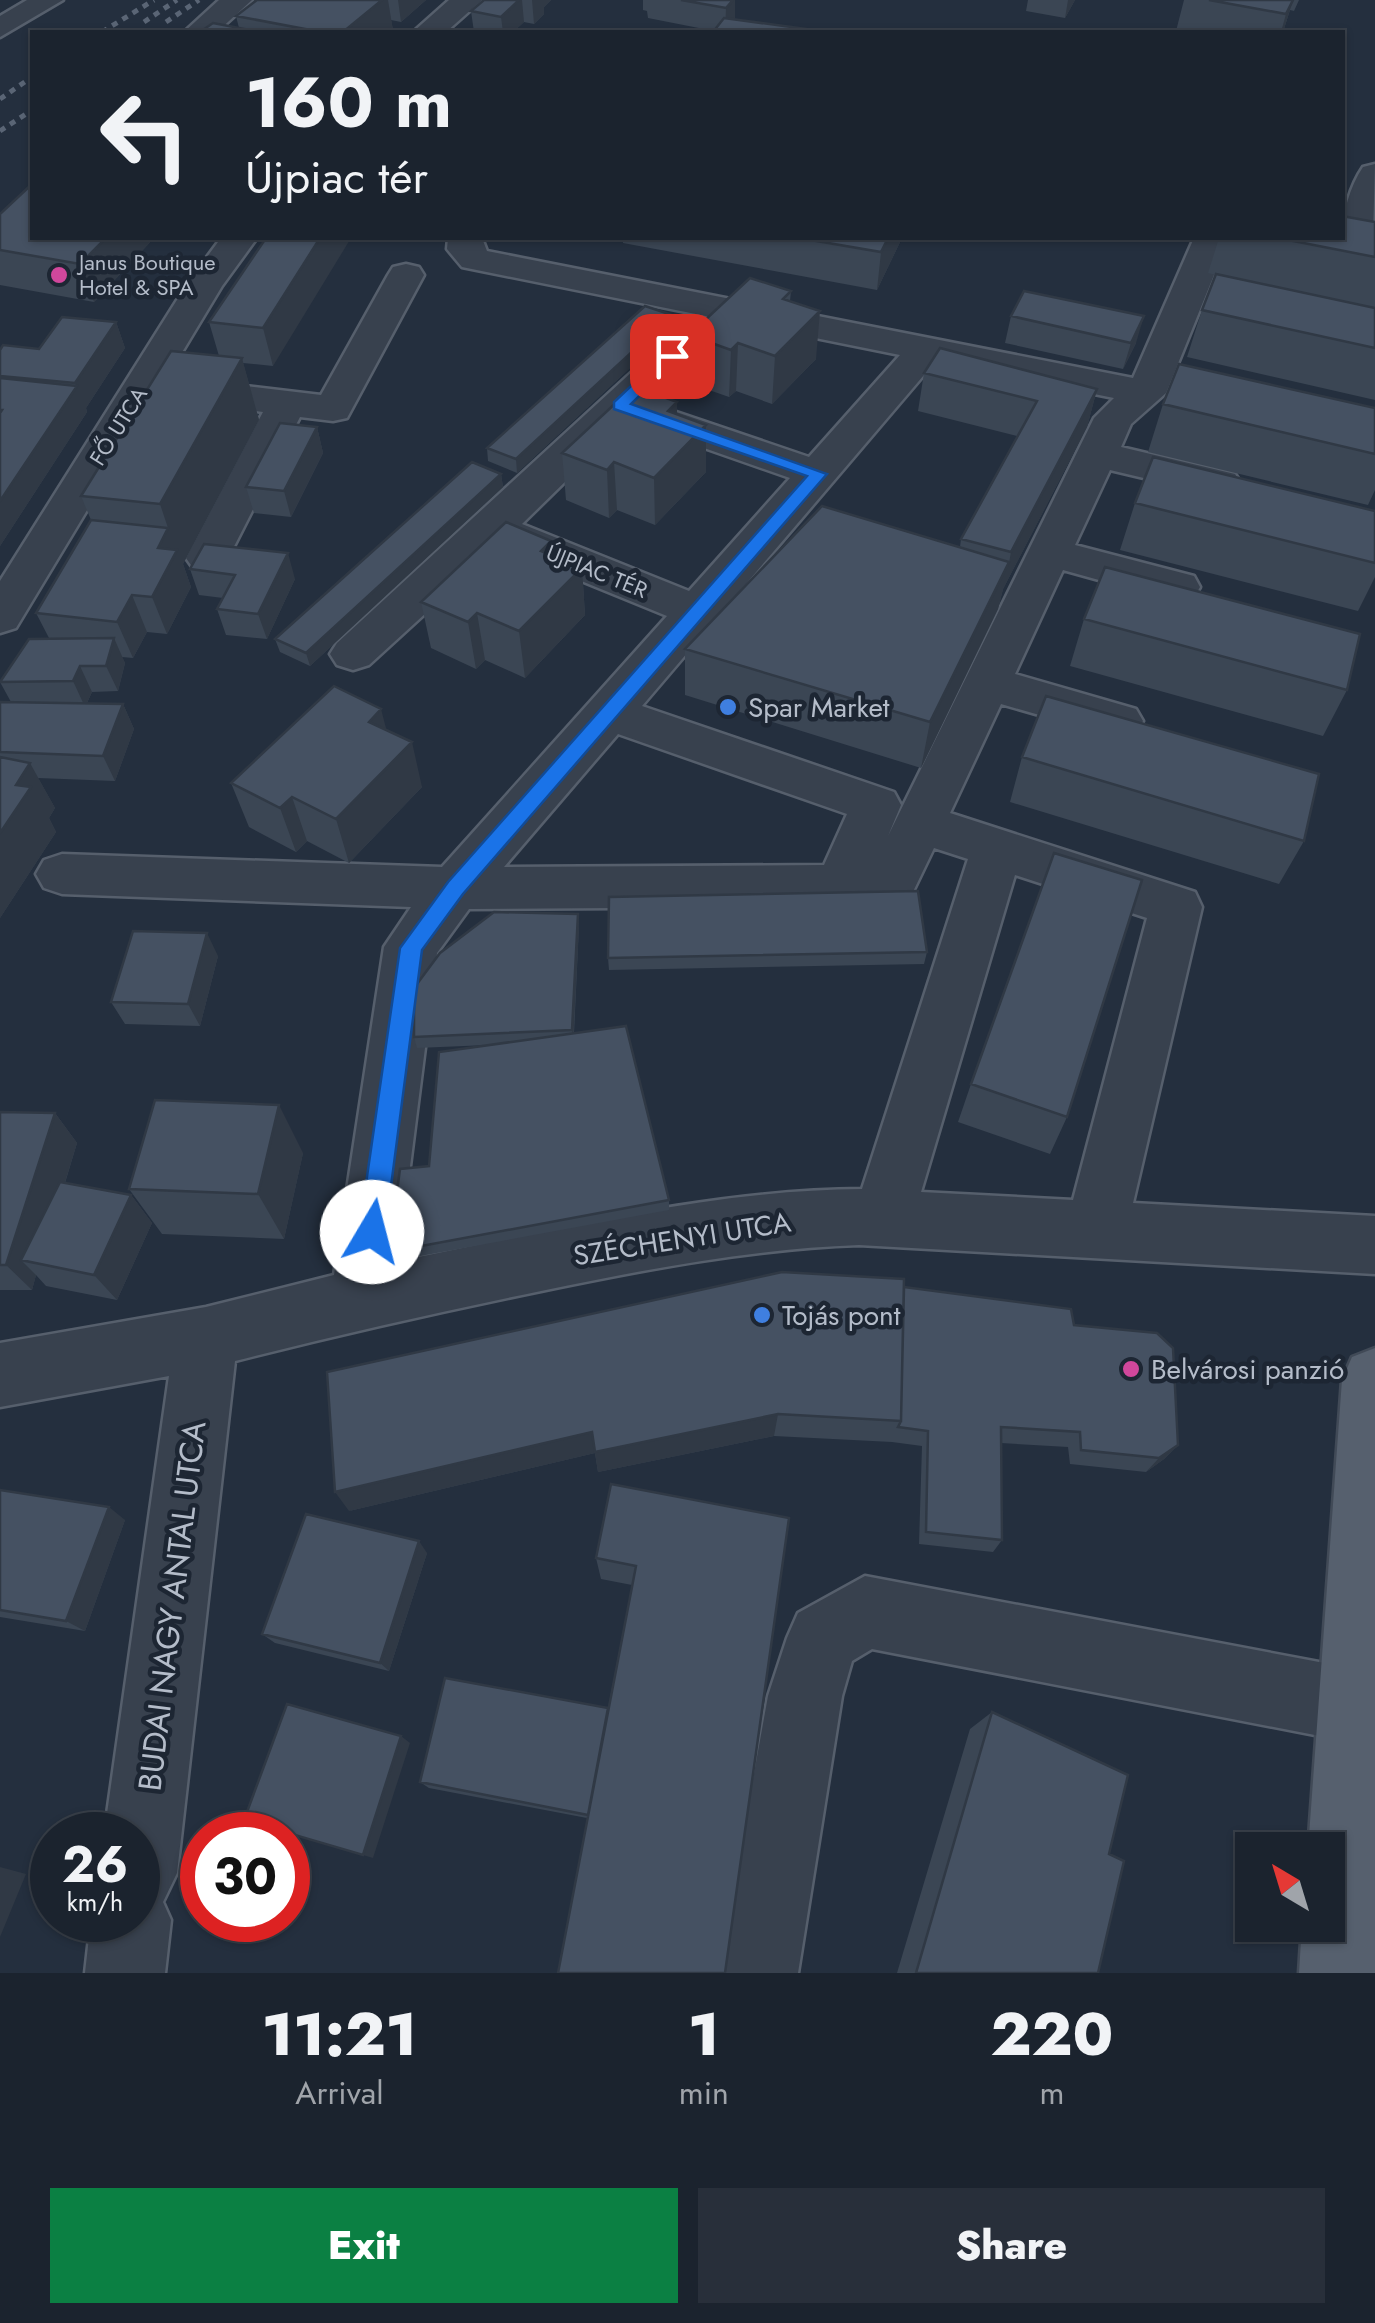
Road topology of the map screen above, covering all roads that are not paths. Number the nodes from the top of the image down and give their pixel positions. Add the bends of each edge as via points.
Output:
1 (48, 0) edge
2 (237, 0) edge
3 (467, 0) edge
4 (0, 28) edge
5 (201, 30) edge
6 (430, 30) edge
7 (1375, 174) edge
8 (1345, 234) edge
9 (238, 240) edge
10 (465, 240) edge
11 (1212, 240) edge
12 (406, 275) dead end
13 (698, 332) edge
14 (926, 348) junction
15 (1166, 377) junction
16 (143, 385) junction
17 (287, 404) junction
18 (620, 405) junction
19 (1097, 454) junction
20 (818, 474) junction
21 (1263, 494) edge
22 (492, 528) junction
23 (1049, 552) junction
24 (208, 558) edge
25 (1216, 597) edge
26 (700, 612) junction
27 (0, 616) edge
28 (354, 654) dead end
29 (987, 684) junction
30 (611, 713) junction
31 (1168, 735) edge
32 (920, 823) junction
33 (997, 849) junction
34 (62, 874) dead end
35 (840, 885) junction
36 (456, 888) junction
37 (882, 1218) junction
38 (1096, 1230) junction
39 (1375, 1245) edge
40 (362, 1298) junction
41 (206, 1338) junction
42 (0, 1375) edge
43 (1375, 1380) edge
44 (1356, 1706) junction
45 (146, 1812) edge
46 (129, 1942) edge
47 (124, 1973) edge
48 (758, 1973) edge
49 (1340, 1973) edge

1 - 4 street
2 - 5 street
3 - 6 street
7 - 8 street via 1355,236
9 - 16 street, FŐ UTCA
10 - 14 street via 475,259
11 - 15 street via 1210,288
12 - 17 street via 333,409
13 - 18 street
14 - 15 street
14 - 20 street
15 - 19 street via 1114,418
16 - 17 street
16 - 27 street, FŐ UTCA
17 - 24 street
18 - 20 street
18 - 22 street
19 - 21 street
19 - 23 street
20 - 26 street
22 - 26 street, ÚJPIAC TÉR
22 - 28 street
23 - 25 street
23 - 29 street
26 - 30 street
29 - 31 street
29 - 32 street
30 - 35 street via 876,805
30 - 36 street
32 - 33 street
32 - 35 street via 890,885
33 - 37 street
33 - 38 street via 1176,908
34 - 36 street
35 - 36 street
36 - 40 street via 411,948
37 - 38 street, SZÉCHENYI UTCA
37 - 40 street, SZÉCHENYI UTCA via 776,1220 670,1236
38 - 39 street, SZÉCHENYI UTCA
40 - 41 street, SZÉCHENYI UTCA
41 - 42 street, SZÉCHENYI UTCA
41 - 45 street, BUDAI NAGY ANTAL UTCA
43 - 44 main road
44 - 48 street via 865,1612 823,1638 805,1696
44 - 49 main road
46 - 47 street

